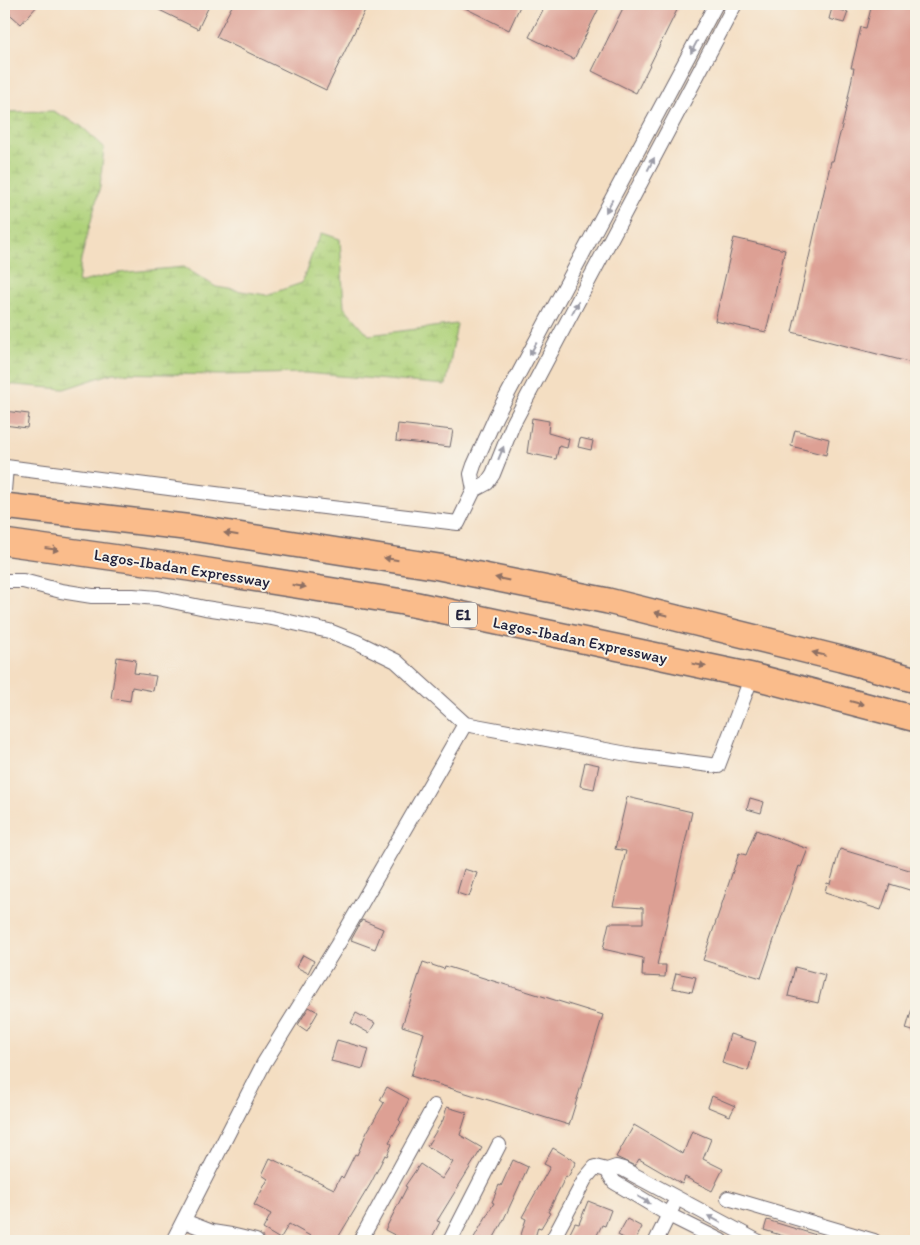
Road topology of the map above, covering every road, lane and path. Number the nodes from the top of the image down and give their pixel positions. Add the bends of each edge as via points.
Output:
1 (716, 4) edge
2 (735, 4) edge
3 (5, 467) edge
4 (474, 490) junction
5 (4, 492) edge
6 (4, 506) edge
7 (4, 542) edge
8 (4, 581) edge
9 (752, 676) junction
10 (916, 680) edge
11 (916, 719) edge
12 (465, 724) junction
13 (434, 1106) dead end
14 (499, 1145) dead end
15 (607, 1170) junction
16 (728, 1198) dead end
17 (676, 1199) junction
18 (669, 1214) junction
19 (184, 1221) junction
20 (229, 1238) edge
21 (173, 1241) edge
22 (256, 1241) edge
23 (360, 1241) edge
24 (450, 1241) edge
25 (552, 1241) edge
26 (656, 1241) edge
27 (721, 1241) edge
28 (757, 1241) edge
29 (874, 1241) edge

1 -> 4 street via 496,416 474,465
4 -> 2 street via 487,483 493,474 513,424
3 - 4 street via 458,523
3 - 5 street
10 -> 6 highway via 608,601 439,566 193,528
7 -> 9 highway, Lagos-Ibadan Expressway / E1 via 403,602
8 - 12 street via 23,581 92,596 158,598 329,631 396,661
9 -> 11 highway, Lagos-Ibadan Expressway / E1
9 - 12 street via 718,766 633,755
12 - 19 street via 341,939 264,1063
13 - 23 street
14 - 24 street
15 - 17 street via 616,1167
15 -> 18 street via 614,1182
15 - 25 street via 595,1167 585,1179
16 - 29 street
17 - 18 street
28 -> 17 street
18 - 26 street
18 - 27 street
19 - 20 street
19 - 21 street
20 - 22 street

